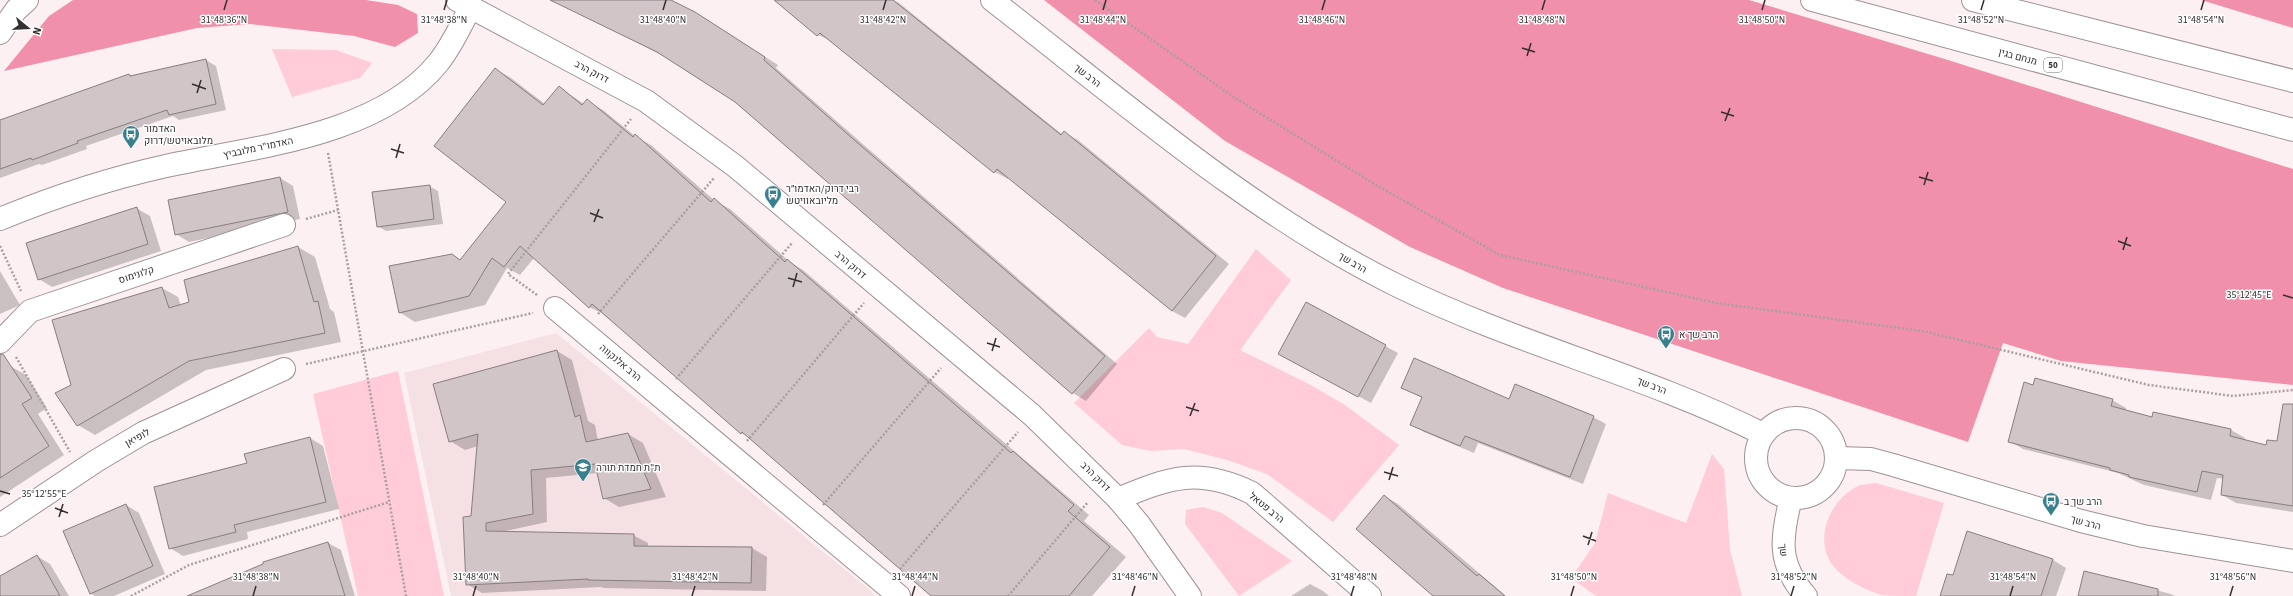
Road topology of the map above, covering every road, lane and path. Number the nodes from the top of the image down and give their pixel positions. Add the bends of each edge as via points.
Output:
1 (27, 0) edge
2 (992, 0) edge
3 (1095, 0) edge
4 (1812, 0) edge
5 (1973, 0) edge
6 (464, 3) edge
7 (0, 33) edge
8 (2293, 81) edge
9 (646, 101) junction
10 (2293, 130) edge
11 (324, 131) junction
12 (728, 161) junction
13 (338, 210) junction
14 (0, 219) edge
15 (284, 225) joint
16 (806, 226) junction
17 (0, 246) edge
18 (878, 286) junction
19 (555, 308) junction
20 (30, 311) junction
21 (584, 331) junction
22 (2, 340) edge
23 (363, 351) junction
24 (956, 351) junction
25 (284, 369) joint
26 (2293, 390) edge
27 (661, 396) junction
28 (1032, 415) junction
29 (1763, 434) junction
30 (734, 457) junction
31 (1837, 458) junction
32 (81, 471) junction
33 (1103, 484) junction
34 (1790, 498) junction
35 (1118, 499) junction
36 (389, 502) junction
37 (810, 521) junction
38 (0, 525) edge
39 (2293, 561) edge
40 (893, 590) edge
41 (131, 596) edge
42 (406, 596) edge
43 (1008, 596) edge
44 (1190, 596) edge
45 (1370, 596) edge
46 (1806, 596) edge

1 - 7 main road via 16,10
2 - 29 main road, הרב שך via 1208,167 1276,216 1359,266 1449,310 1688,399
3 - 26 path via 1235,98 1376,186 1500,255 1716,303 1922,331 2149,385 2233,396
4 - 10 main road, מנחם בגין / 50
5 - 8 main road
6 - 9 main road, דרוק הרב
6 - 11 main road, האדמו"ר מלובביץ via 453,42 422,80 359,119
9 - 12 main road, דרוק הרב
9 - 19 path via 508,274
11 - 13 path
11 - 14 main road, האדמו"ר מלובביץ via 99,182 55,196
12 - 16 main road, דרוק הרב
12 - 21 path
13 - 15 path
13 - 23 path
15 - 20 main road, קלונימוס
16 - 18 main road, דרוק הרב
16 - 27 path
17 - 20 path
18 - 24 main road, דרוק הרב
18 - 30 path
19 - 21 main road, הרב אלנקווה
19 - 23 path
20 - 22 main road, קלונימוס
21 - 27 main road, הרב אלנקווה
22 - 32 path
23 - 25 path
23 - 36 path
24 - 28 main road, דרוק הרב
24 - 37 path
25 - 32 main road, לופיאן via 144,433
27 - 30 main road, הרב אלנקווה
28 - 33 main road, דרוק הרב
28 - 40 path
29 - 31 main road via 1772,425 1784,420 1808,419 1820,425 1828,434
29 - 34 main road via 1756,460 1759,474 1766,486 1777,494
30 - 37 main road, הרב אלנקווה
31 - 34 main road via 1834,471 1827,483 1817,492 1804,498
31 - 39 main road, הרב שך via 1871,459 2081,521 2143,536
32 - 38 main road, לופיאן
33 - 35 main road, דרוק הרב
33 - 43 path
34 - 46 main road, שך via 1782,532 1783,544 1792,577
35 - 44 main road, דרוק הרב
35 - 45 main road, הרב פטאל via 1172,478 1212,479 1230,483 1252,494
36 - 41 path via 189,565
36 - 42 path
37 - 40 main road, הרב אלנקווה

